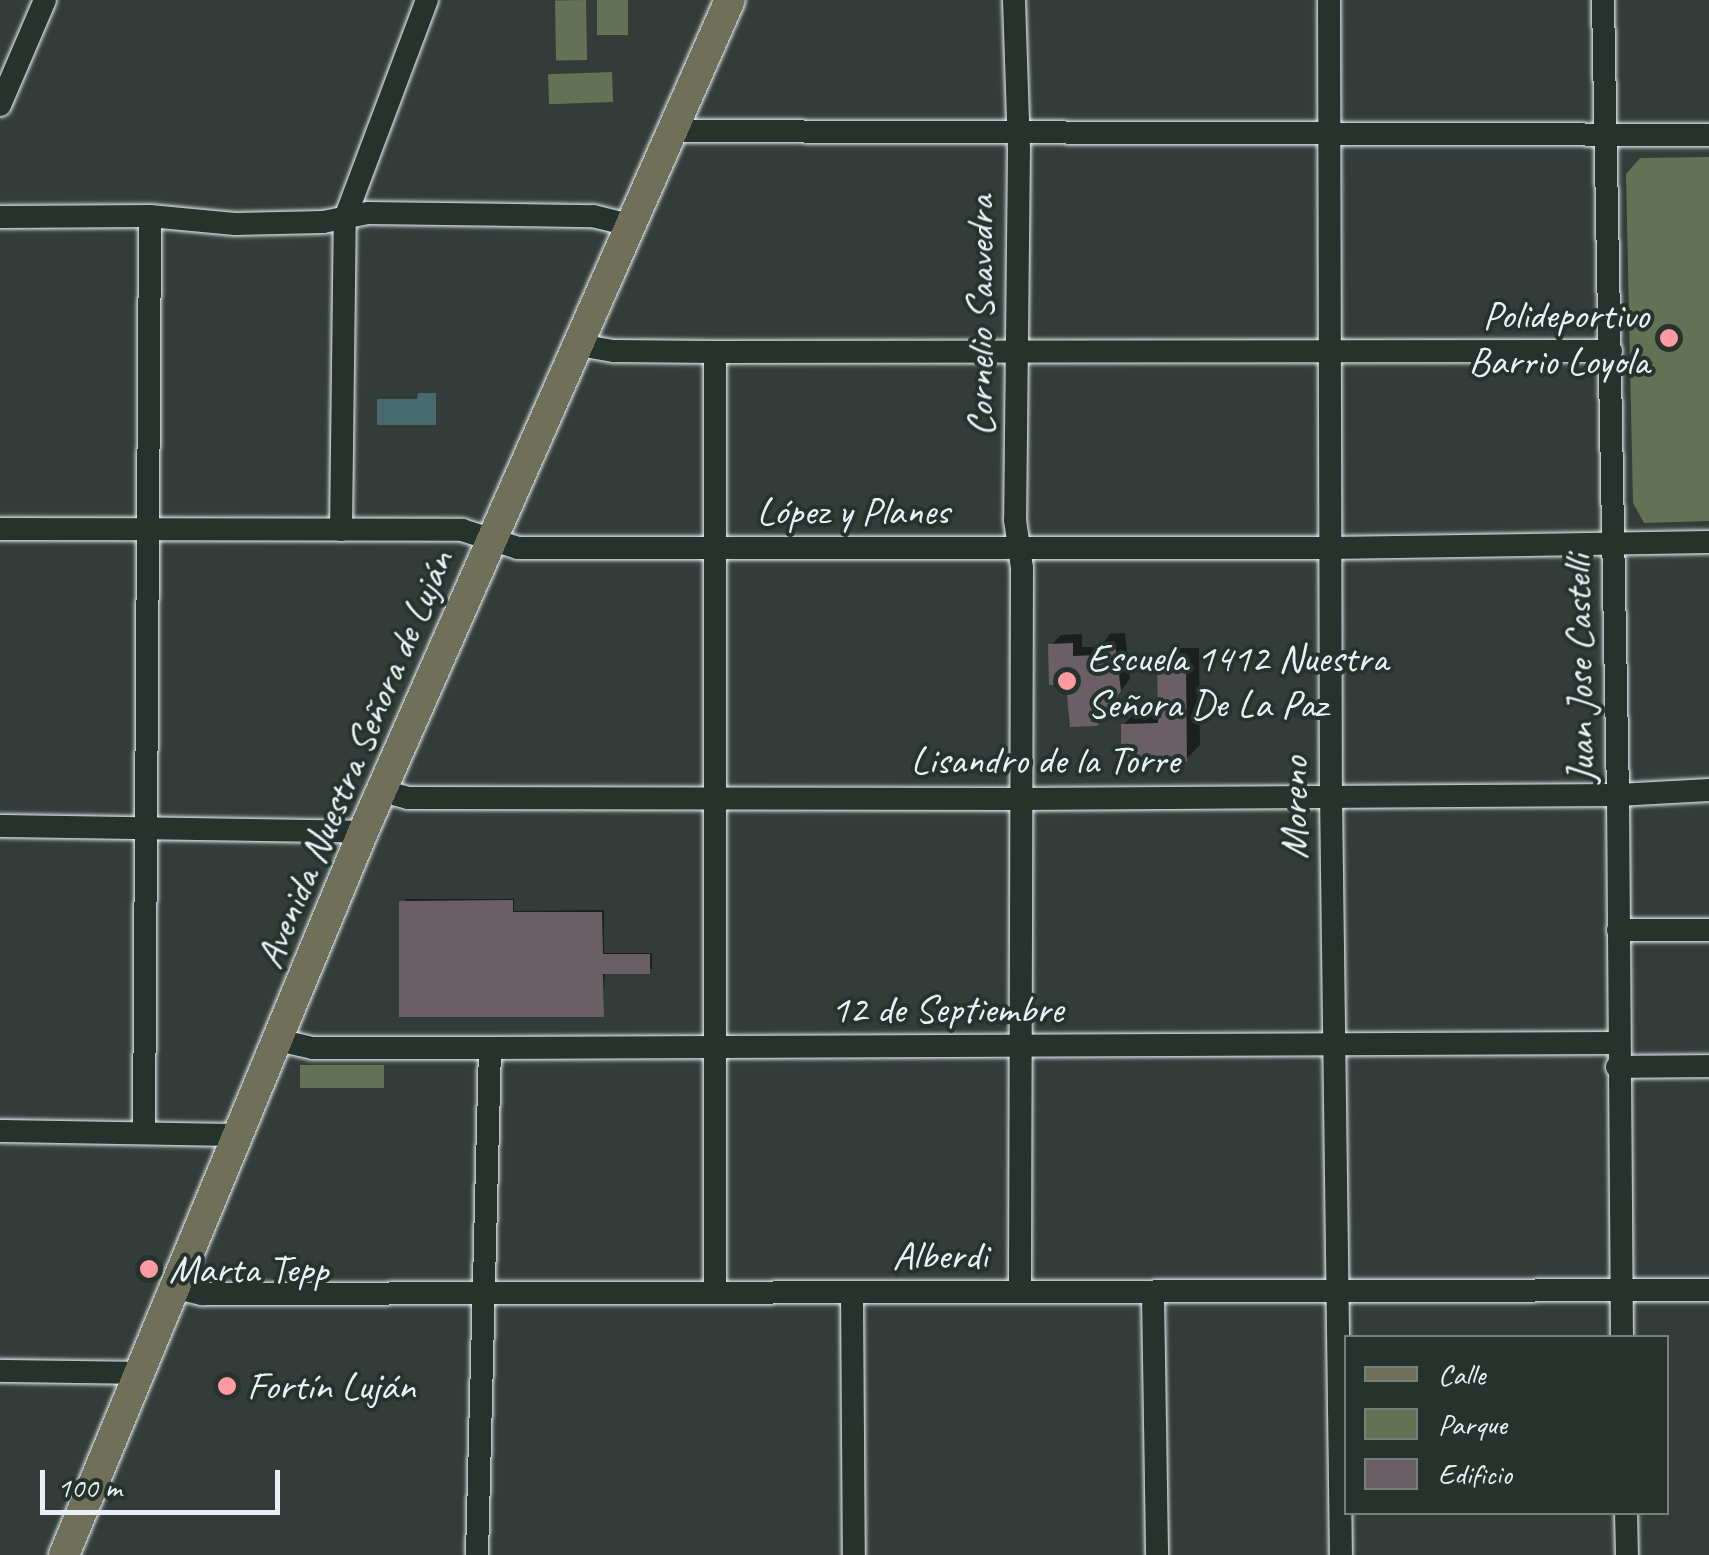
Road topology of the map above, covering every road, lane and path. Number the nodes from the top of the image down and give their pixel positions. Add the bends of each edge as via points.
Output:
1 (44, 0) edge
2 (427, 0) edge
3 (730, 0) edge
4 (1014, 0) edge
5 (1329, 0) edge
6 (1603, 0) edge
7 (0, 105) edge
8 (672, 131) junction
9 (1018, 133) junction
10 (1329, 134) junction
11 (1709, 135) edge
12 (1606, 136) junction
13 (0, 216) edge
14 (150, 216) junction
15 (345, 218) junction
16 (630, 225) junction
17 (580, 344) junction
18 (1611, 351) junction
19 (715, 352) junction
20 (1019, 352) junction
21 (1332, 353) junction
22 (0, 529) edge
23 (147, 530) junction
24 (341, 530) junction
25 (492, 539) junction
26 (1709, 542) edge
27 (1614, 544) junction
28 (712, 548) junction
29 (1331, 548) junction
30 (1018, 549) junction
31 (382, 790) junction
32 (1709, 790) edge
33 (1618, 794) junction
34 (713, 796) junction
35 (1331, 796) junction
36 (1020, 799) junction
37 (0, 826) edge
38 (146, 828) junction
39 (364, 832) junction
40 (1618, 930) junction
41 (1709, 930) edge
42 (278, 1040) junction
43 (1333, 1044) junction
44 (1020, 1046) junction
45 (718, 1047) junction
46 (490, 1048) junction
47 (1618, 1055) junction
48 (1709, 1066) edge
49 (144, 1130) junction
50 (0, 1131) edge
51 (237, 1135) junction
52 (173, 1287) junction
53 (1337, 1290) junction
54 (1621, 1290) junction
55 (1709, 1290) edge
56 (716, 1292) junction
57 (1020, 1292) junction
58 (852, 1293) junction
59 (483, 1294) junction
60 (1153, 1295) junction
61 (1622, 1335) edge
62 (0, 1370) edge
63 (136, 1373) junction
64 (1626, 1515) edge
65 (64, 1555) edge
66 (477, 1555) edge
67 (854, 1555) edge
68 (1157, 1555) edge
69 (1341, 1555) edge
70 (1627, 1555) edge

1 - 7 street
2 - 15 street
3 - 8 main road, Avenida Nuestra Señora de Luján
4 - 9 street, Cornelio Saavedra
5 - 10 street, Moreno
6 - 12 street, Juan Jose Castelli
8 - 9 street
8 - 16 main road, Avenida Nuestra Señora de Luján
9 - 10 street
9 - 20 street, Cornelio Saavedra
10 - 12 street
10 - 21 street, Moreno
11 - 12 street
12 - 18 street, Juan Jose Castelli
13 - 14 street
14 - 15 street via 235,224
14 - 23 street
15 - 16 street via 593,216
15 - 24 street
16 - 17 main road, Avenida Nuestra Señora de Luján
17 - 19 street
17 - 25 main road, Avenida Nuestra Señora de Luján
18 - 21 street
18 - 27 street, Juan Jose Castelli
19 - 20 street
19 - 28 street
20 - 21 street
20 - 30 street, Cornelio Saavedra
21 - 29 street, Moreno
22 - 23 street, López y Planes
23 - 24 street, López y Planes
23 - 38 street
24 - 25 street, López y Planes via 462,530
25 - 28 street, López y Planes via 518,548
25 - 31 main road, Avenida Nuestra Señora de Luján
26 - 27 street, López y Planes
27 - 29 street, López y Planes
27 - 33 street, Juan Jose Castelli
28 - 30 street, López y Planes
28 - 34 street
29 - 30 street, López y Planes
29 - 35 street, Moreno
30 - 36 street, Cornelio Saavedra
31 - 34 street, Lisandro de la Torre via 408,798
31 - 39 main road, Avenida Nuestra Señora de Luján
32 - 33 street, Lisandro de la Torre
33 - 35 street, Lisandro de la Torre
33 - 40 street, Juan Jose Castelli
34 - 36 street, Lisandro de la Torre
34 - 45 street
35 - 36 street, Lisandro de la Torre
35 - 43 street, Moreno
36 - 44 street, Cornelio Saavedra
37 - 38 street
38 - 39 street
38 - 49 street
39 - 42 main road, Avenida Nuestra Señora de Luján
40 - 41 street
40 - 47 street, Juan Jose Castelli
42 - 46 street, 12 de Septiembre via 313,1048
42 - 51 main road, Avenida Nuestra Señora de Luján
43 - 44 street, 12 de Septiembre
43 - 47 street, 12 de Septiembre
43 - 53 street, Moreno
44 - 45 street, 12 de Septiembre
44 - 57 street, Cornelio Saavedra
45 - 46 street, 12 de Septiembre
45 - 56 street
46 - 59 street
47 - 48 street, 12 de Septiembre
47 - 54 street, Juan Jose Castelli
49 - 50 street
49 - 51 street
51 - 52 main road, Avenida Nuestra Señora de Luján
52 - 59 street, Alberdi via 202,1294
52 - 63 main road, Avenida Nuestra Señora de Luján
53 - 54 street, Alberdi
53 - 60 street, Alberdi
53 - 69 street, Moreno
54 - 55 street, Alberdi
54 - 61 street, Juan Jose Castelli
56 - 58 street, Alberdi
56 - 59 street, Alberdi
57 - 58 street, Alberdi
57 - 60 street, Alberdi
58 - 67 street
59 - 66 street
60 - 68 street
62 - 63 street
63 - 65 main road, Avenida Nuestra Señora de Luján
64 - 70 street

